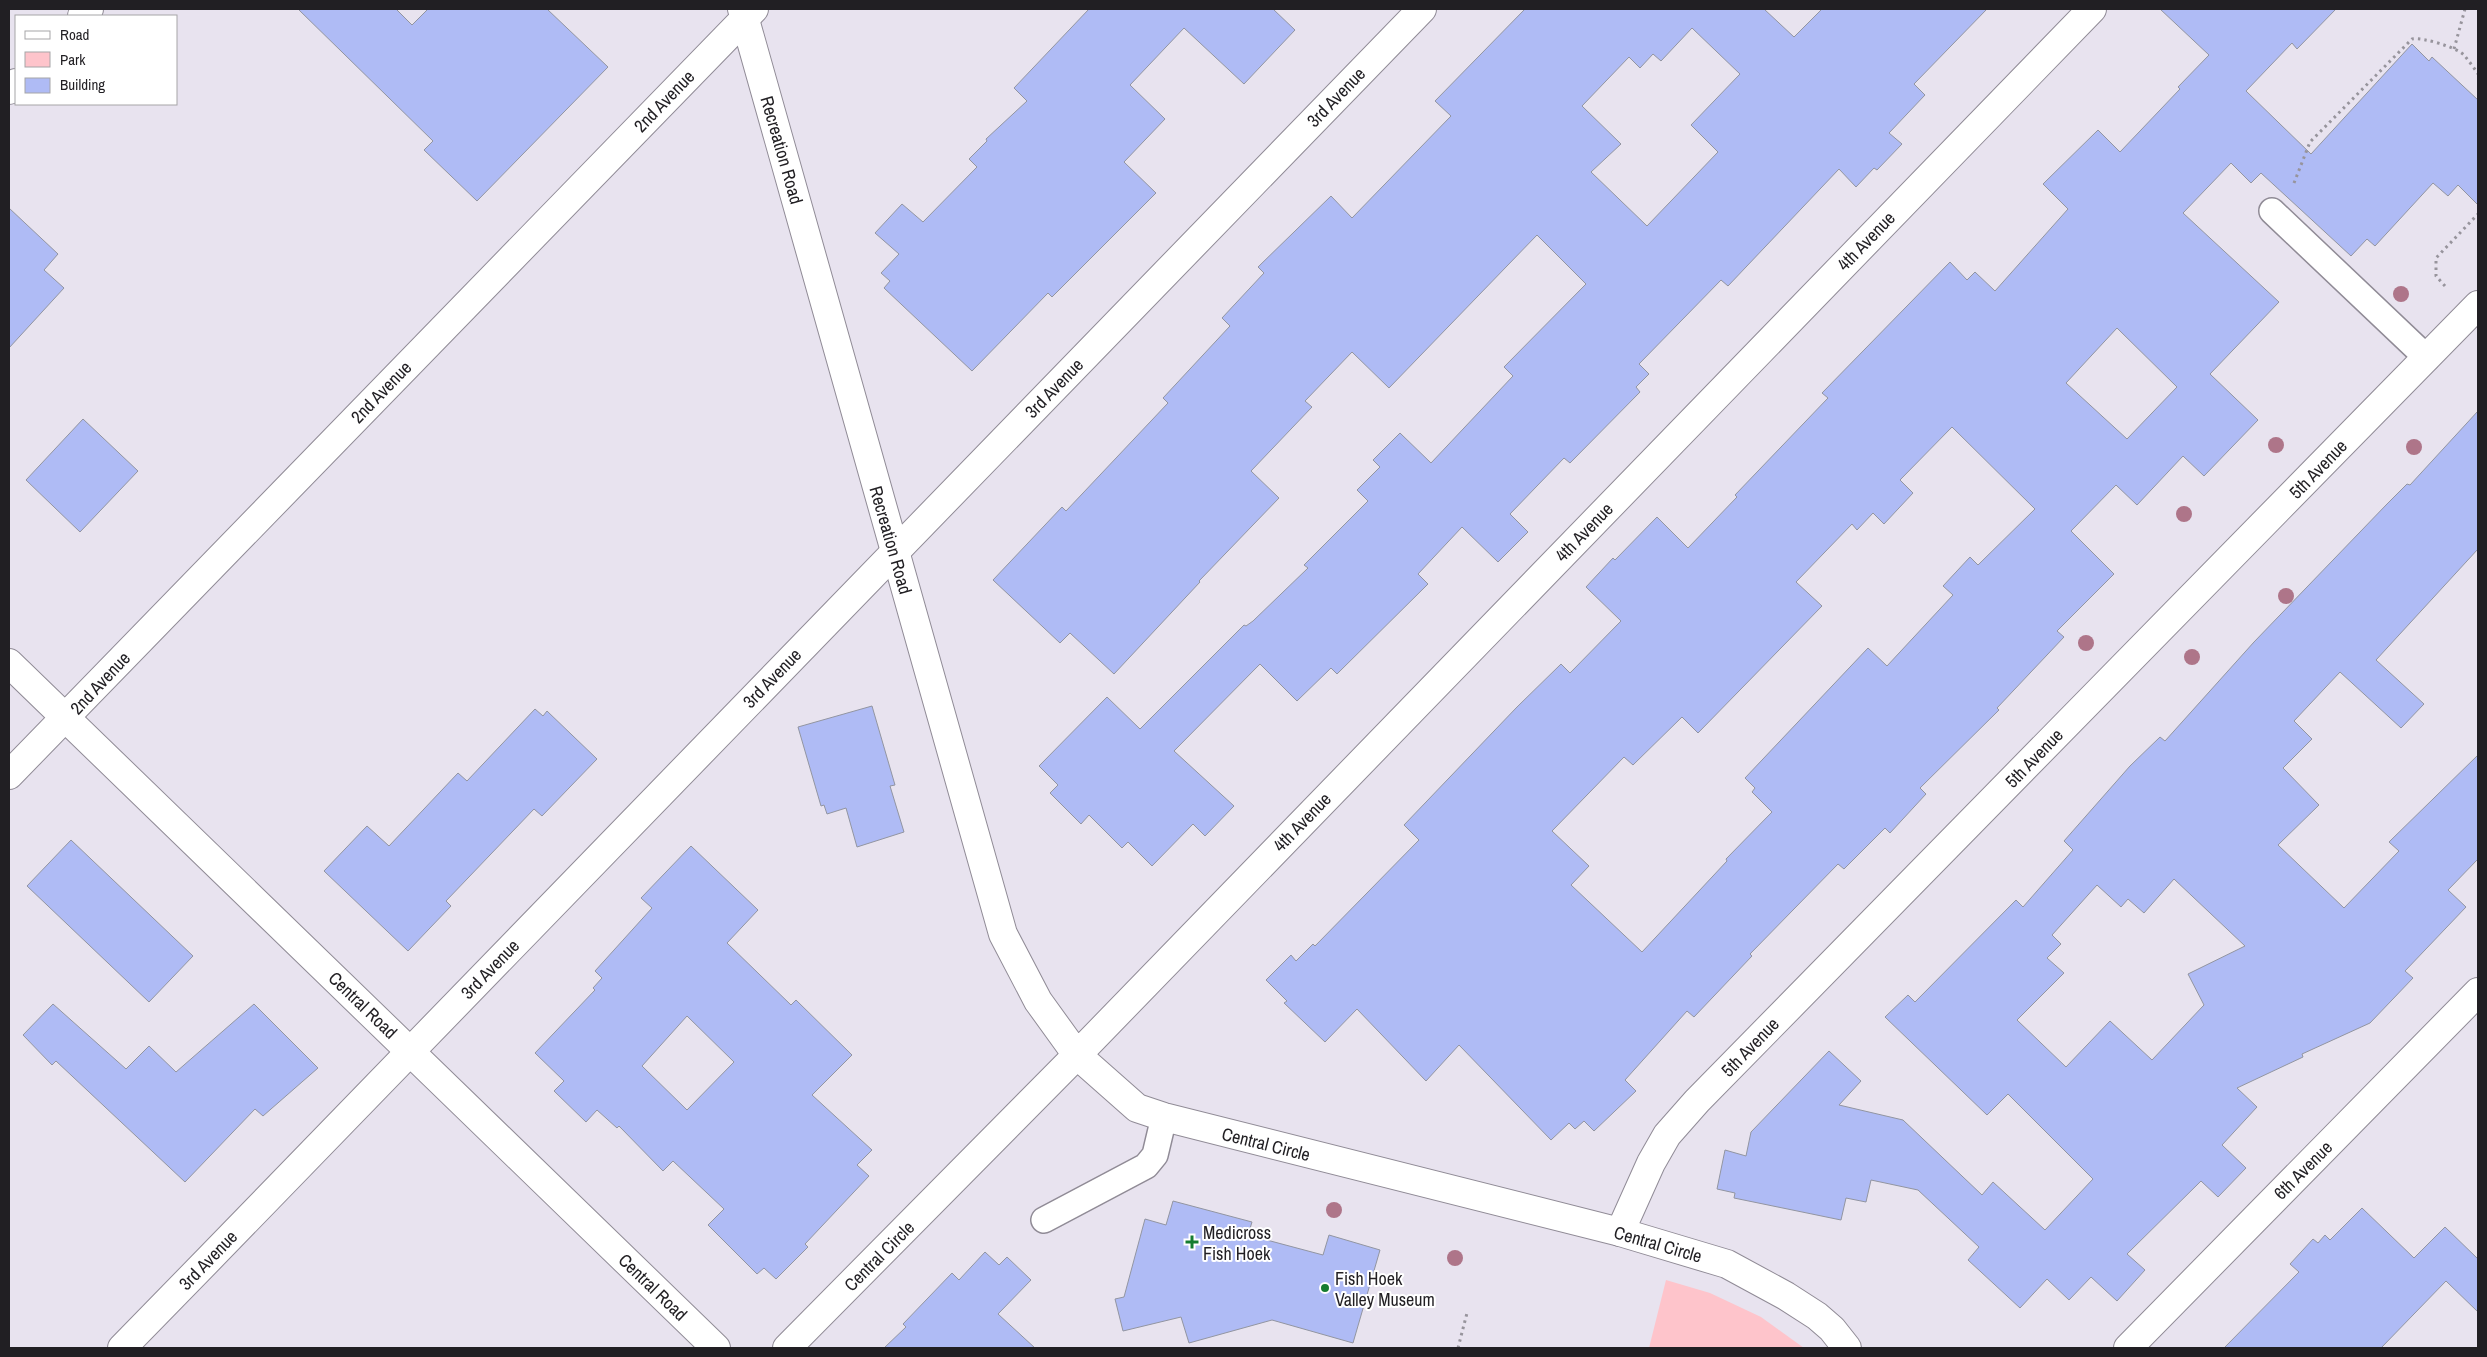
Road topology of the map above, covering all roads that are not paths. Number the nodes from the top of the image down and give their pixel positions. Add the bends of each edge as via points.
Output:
1 (1422, 9) edge
2 (2092, 9) edge
3 (747, 12) edge
4 (2272, 211) road end
5 (2478, 305) edge
6 (2427, 358) junction
7 (894, 552) junction
8 (9, 663) edge
9 (66, 719) junction
10 (9, 775) edge
11 (2478, 992) edge
12 (412, 1052) junction
13 (1077, 1055) junction
14 (1164, 1117) junction
15 (1044, 1220) dead end
16 (1620, 1232) junction
17 (122, 1348) edge
18 (716, 1348) edge
19 (788, 1348) edge
20 (1847, 1348) edge
21 (2128, 1348) edge

1 - 7 street, 3rd Avenue
2 - 13 street, 4th Avenue
3 - 7 street, Recreation Road
3 - 9 street, 2nd Avenue
4 - 6 lane
5 - 6 street, 5th Avenue
6 - 16 street, 5th Avenue via 1697,1101 1663,1142
7 - 12 street, 3rd Avenue
7 - 13 street, Recreation Road via 1003,934 1038,1001
8 - 9 street, Central Road
9 - 10 street, 2nd Avenue
9 - 12 street, Central Road
11 - 21 street, 6th Avenue
12 - 17 street, 3rd Avenue
12 - 18 street, Central Road
13 - 14 street, Central Circle via 1137,1108
13 - 19 street, Central Circle
14 - 15 lane via 1155,1155 1146,1166
14 - 16 street, Central Circle
16 - 20 street, Central Circle via 1727,1264 1816,1316

